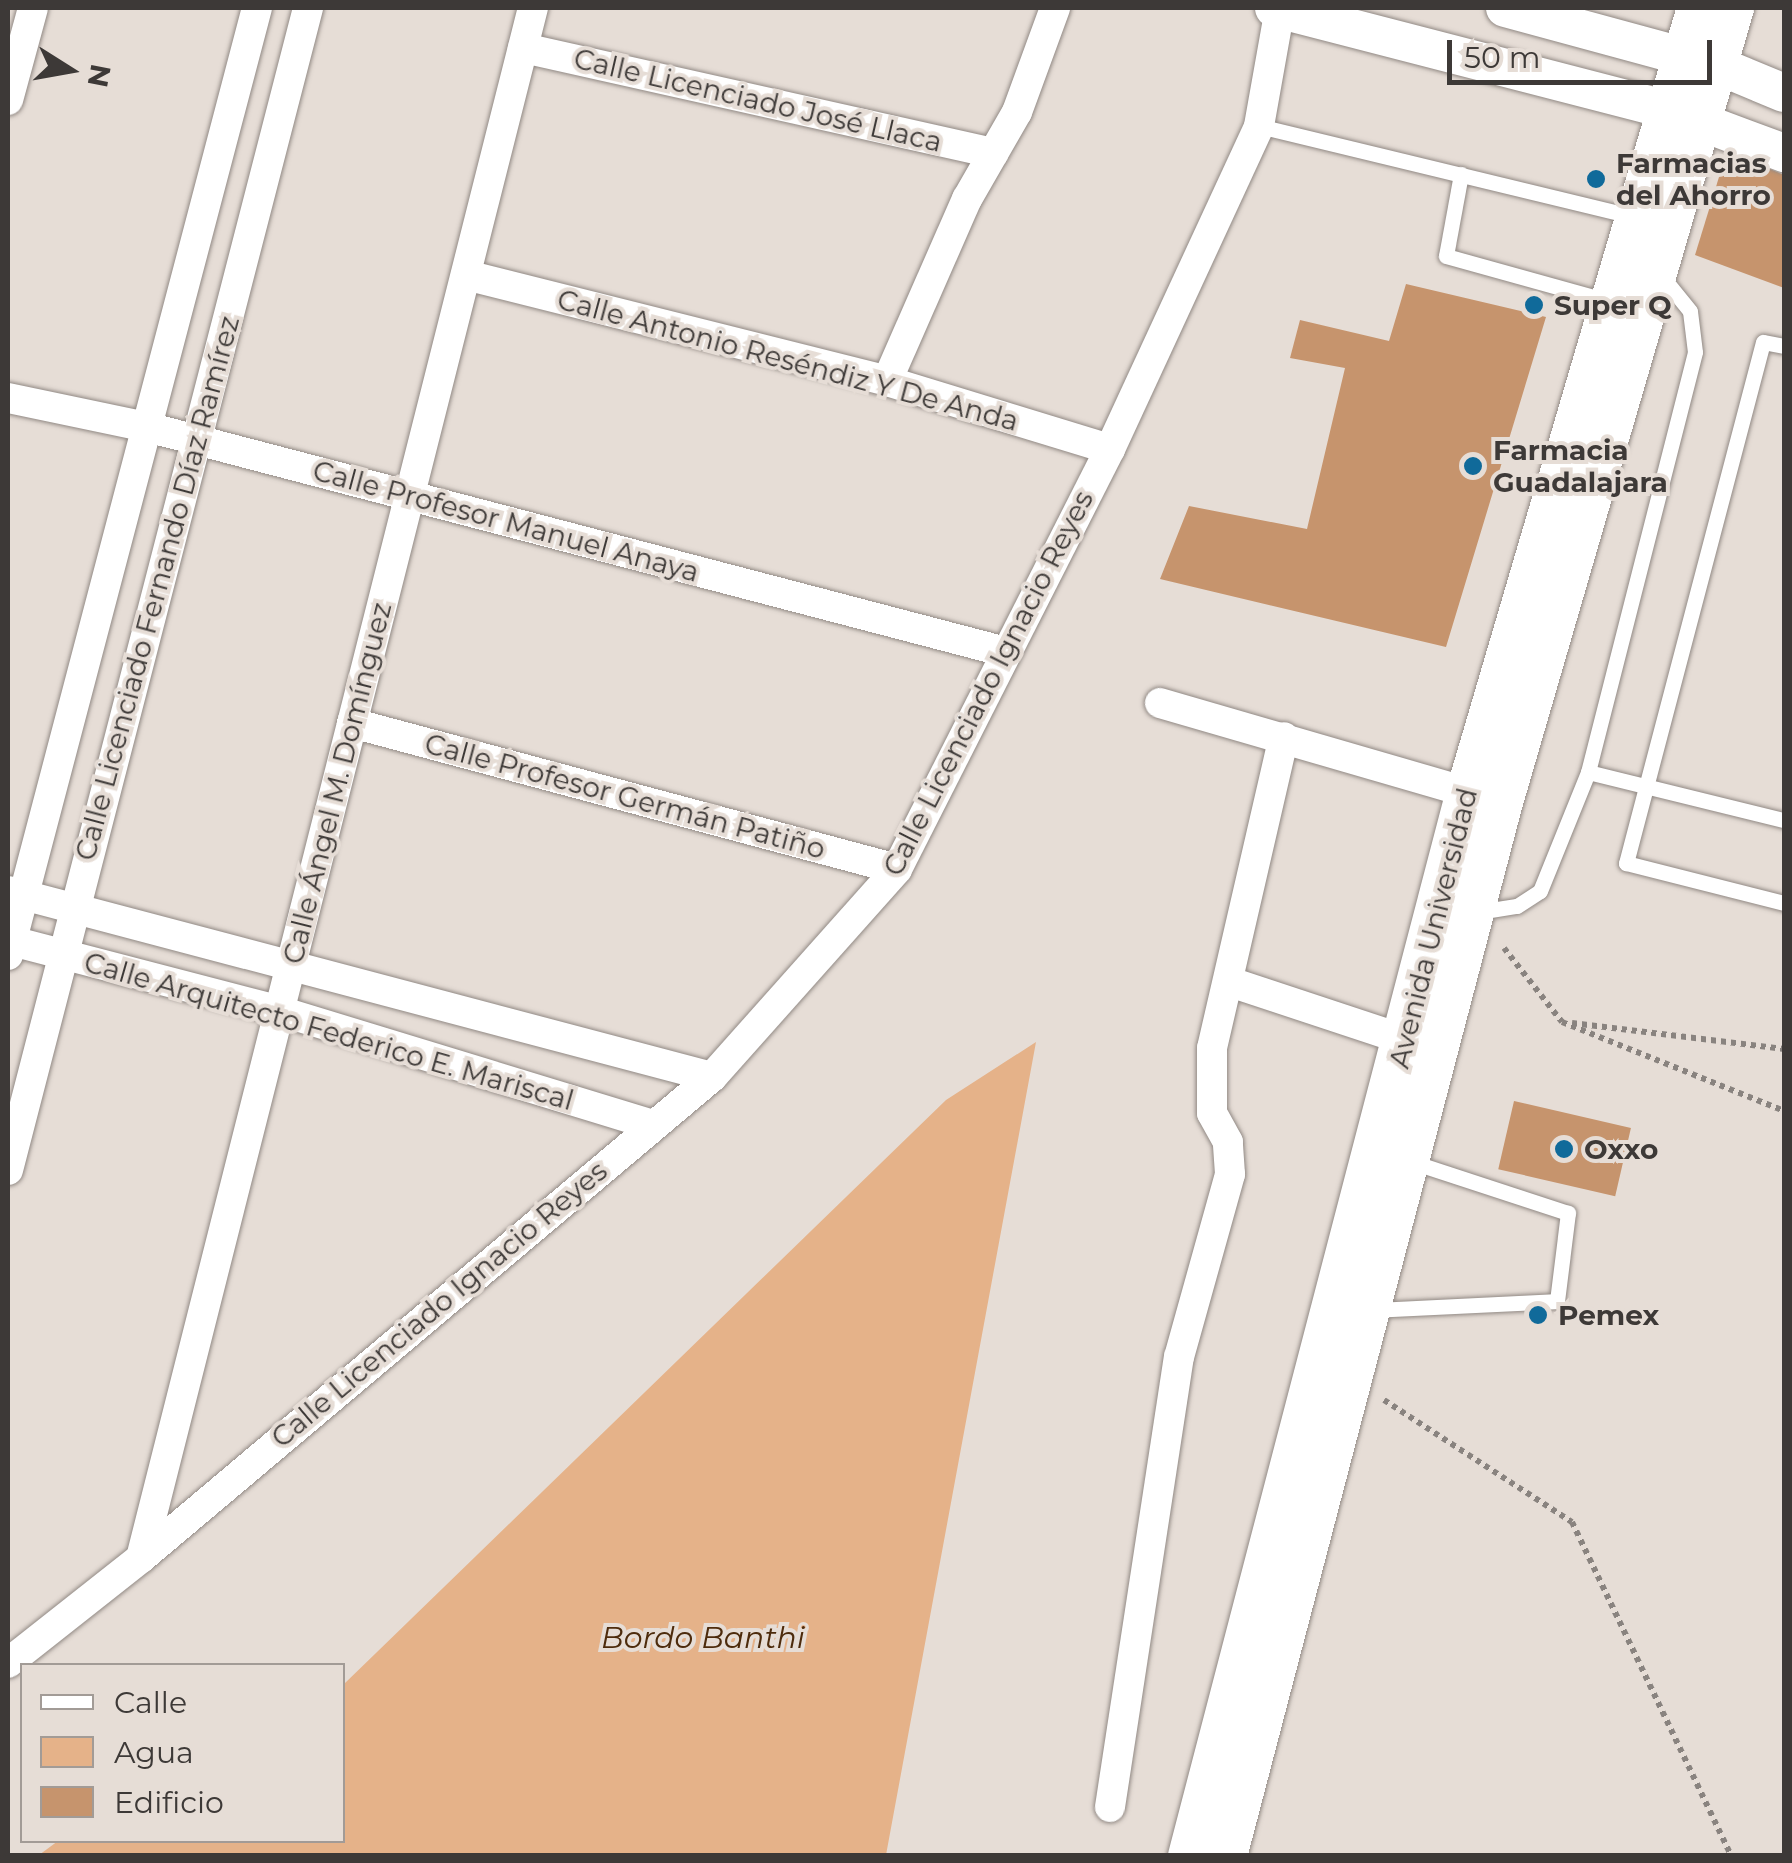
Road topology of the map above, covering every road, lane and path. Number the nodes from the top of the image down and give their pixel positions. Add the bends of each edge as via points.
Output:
1 (34, 8) edge
2 (258, 8) edge
3 (308, 8) edge
4 (533, 8) edge
5 (1054, 8) edge
6 (1278, 8) edge
7 (1504, 8) edge
8 (1698, 8) edge
9 (1734, 8) edge
10 (523, 48) junction
11 (1702, 62) junction
12 (1784, 93) edge
13 (8, 100) edge
14 (1685, 116) junction
15 (1259, 126) junction
16 (993, 153) junction
17 (1784, 153) edge
18 (1461, 174) junction
19 (1634, 217) junction
20 (1658, 272) junction
21 (466, 275) junction
22 (1609, 302) junction
23 (1784, 346) edge
24 (887, 382) junction
25 (8, 398) edge
26 (147, 427) junction
27 (196, 440) junction
28 (1110, 449) junction
29 (410, 496) junction
30 (1002, 651) junction
31 (1160, 702) dead end
32 (352, 723) junction
33 (1284, 737) junction
34 (1588, 772) junction
35 (1645, 786) junction
36 (1485, 797) junction
37 (1784, 820) edge
38 (898, 869) junction
39 (15, 893) edge
40 (1784, 903) edge
41 (74, 908) junction
42 (1475, 912) junction
43 (9, 946) edge
44 (62, 954) junction
45 (291, 966) junction
46 (1230, 982) junction
47 (280, 1010) junction
48 (1562, 1022) junction
49 (1405, 1040) junction
50 (1784, 1048) edge
51 (712, 1077) junction
52 (1784, 1112) edge
53 (649, 1124) junction
54 (1408, 1160) junction
55 (8, 1170) edge
56 (1368, 1310) junction
57 (1350, 1378) junction
58 (141, 1558) junction
59 (8, 1663) edge
60 (1110, 1807) dead end
61 (1189, 1856) edge
62 (1226, 1856) edge
63 (1731, 1856) edge

1 - 13 street
2 - 26 street, Calle Licenciado Fernando Díaz Ramírez
3 - 27 street, Calle Licenciado Fernando Díaz Ramírez
4 - 10 street, Calle Ángel M. Domínguez
5 - 16 street via 1017,112
6 - 14 street
6 - 15 street, Calle Licenciado Ignacio Reyes
7 - 11 street
8 - 11 main road, Avenida Universidad
9 - 11 main road, Avenida Universidad
10 - 16 street, Calle Licenciado José Llaca
10 - 21 street, Calle Ángel M. Domínguez
11 - 12 street
11 - 14 main road, Avenida Universidad
14 - 17 street
14 - 19 main road, Avenida Universidad
14 - 20 main road, Avenida Universidad
15 - 18 lane
15 - 28 street, Calle Licenciado Ignacio Reyes
16 - 24 street
18 - 19 lane
18 - 22 lane via 1446,256
19 - 22 main road, Avenida Universidad
20 - 34 lane via 1690,311 1695,352
20 - 36 main road, Avenida Universidad
21 - 24 street, Calle Antonio Reséndiz Y De Anda
21 - 29 street, Calle Ángel M. Domínguez
22 - 36 main road, Avenida Universidad
23 - 35 lane via 1763,342
24 - 28 street, Calle Antonio Reséndiz Y De Anda
25 - 26 street, Calle Profesor Manuel Anaya
26 - 27 street, Calle Profesor Manuel Anaya
26 - 39 street, Calle Licenciado Fernando Díaz Ramírez
27 - 29 street, Calle Profesor Manuel Anaya
27 - 41 street, Calle Licenciado Fernando Díaz Ramírez
28 - 30 street, Calle Licenciado Ignacio Reyes
29 - 30 street, Calle Profesor Manuel Anaya
29 - 32 street, Calle Ángel M. Domínguez
30 - 38 street, Calle Licenciado Ignacio Reyes
31 - 33 street
32 - 38 street, Calle Profesor Germán Patiño
32 - 45 street, Calle Ángel M. Domínguez
33 - 36 street
33 - 46 street
34 - 35 lane
34 - 42 lane via 1540,891 1518,906
35 - 37 lane
35 - 40 lane via 1626,863
36 - 42 main road, Avenida Universidad
36 - 49 main road, Avenida Universidad
38 - 51 street, Calle Licenciado Ignacio Reyes
39 - 41 street, Calle Arquitecto Federico E. Mariscal
39 - 43 street, Calle Licenciado Fernando Díaz Ramírez
41 - 44 street, Calle Licenciado Fernando Díaz Ramírez
41 - 45 street, Calle Arquitecto Federico E. Mariscal
42 - 48 path
42 - 54 main road, Avenida Universidad
43 - 44 street, Calle Arquitecto Federico E. Mariscal
44 - 47 street, Calle Arquitecto Federico E. Mariscal
44 - 55 street, Calle Licenciado Fernando Díaz Ramírez
45 - 47 street, Calle Ángel M. Domínguez
45 - 51 street, Calle Arquitecto Federico E. Mariscal
46 - 49 street
46 - 60 street via 1212,1048 1212,1113 1228,1142 1230,1174 1179,1356
47 - 53 street, Calle Arquitecto Federico E. Mariscal
47 - 58 street, Calle Ángel M. Domínguez
48 - 50 path
48 - 52 path
49 - 61 main road, Avenida Universidad
51 - 53 street, Calle Licenciado Ignacio Reyes
53 - 58 street, Calle Licenciado Ignacio Reyes
54 - 56 main road, Avenida Universidad
54 - 56 lane via 1568,1213 1557,1301
56 - 57 main road, Avenida Universidad
57 - 62 main road, Avenida Universidad
57 - 63 path via 1572,1522
58 - 59 street, Calle Licenciado Ignacio Reyes

